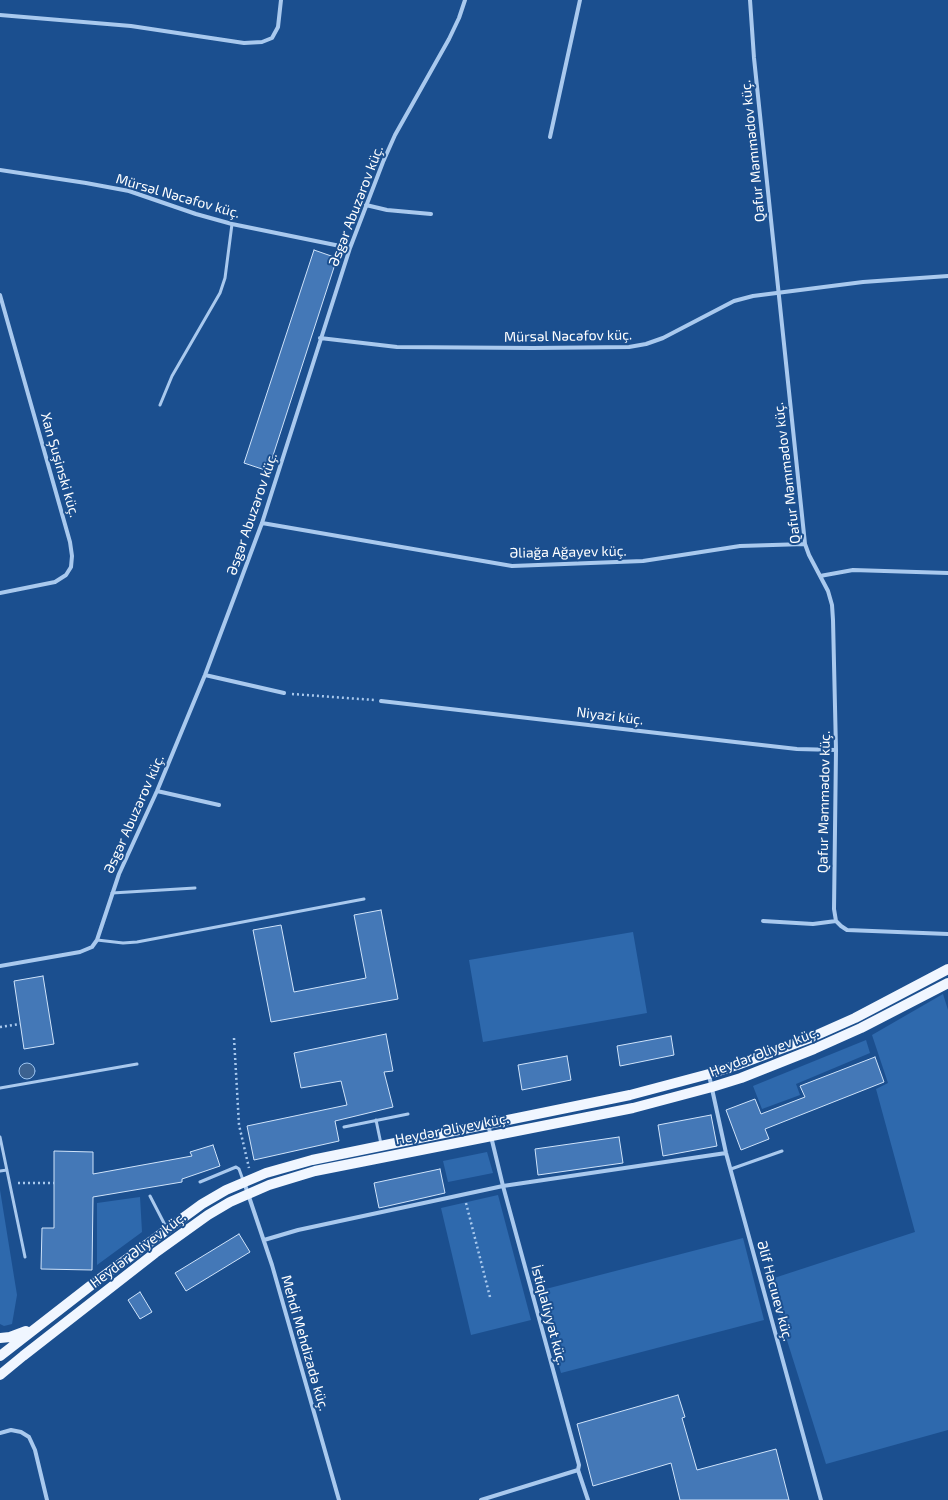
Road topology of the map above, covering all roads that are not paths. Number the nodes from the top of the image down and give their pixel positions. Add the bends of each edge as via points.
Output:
1 (281, 0) edge
2 (464, 0) edge
3 (580, 0) edge
4 (750, 0) edge
5 (0, 15) edge
6 (550, 137) dead end
7 (0, 170) edge
8 (366, 205) junction
9 (431, 214) dead end
10 (232, 224) junction
11 (350, 248) junction
12 (948, 276) edge
13 (779, 292) junction
14 (0, 295) edge
15 (320, 338) junction
16 (160, 405) dead end
17 (262, 522) junction
18 (805, 544) junction
19 (948, 573) edge
20 (820, 576) junction
21 (0, 593) edge
22 (205, 675) junction
23 (284, 693) road end
24 (381, 701) road end
25 (836, 750) junction
26 (157, 791) junction
27 (219, 805) dead end
28 (195, 888) dead end
29 (112, 893) junction
30 (364, 899) dead end
31 (762, 921) dead end
32 (836, 921) junction
33 (948, 934) edge
34 (97, 940) junction
35 (0, 966) edge
36 (948, 969) edge
37 (947, 986) edge
38 (137, 1064) dead end
39 (709, 1074) junction
40 (712, 1087) junction
41 (0, 1088) edge
42 (408, 1114) dead end
43 (376, 1120) junction
44 (488, 1123) junction
45 (344, 1127) dead end
46 (491, 1135) junction
47 (0, 1137) edge
48 (382, 1145) junction
49 (782, 1151) dead end
50 (726, 1153) junction
51 (731, 1169) junction
52 (7, 1170) junction
53 (0, 1171) edge
54 (248, 1180) junction
55 (200, 1182) dead end
56 (503, 1186) junction
57 (248, 1194) junction
58 (150, 1196) dead end
59 (167, 1229) junction
60 (264, 1240) junction
61 (25, 1257) dead end
62 (42, 1322) junction
63 (0, 1338) edge
64 (0, 1356) edge
65 (23, 1356) junction
66 (0, 1359) edge
67 (0, 1376) edge
68 (0, 1433) edge
69 (578, 1470) junction
70 (47, 1500) edge
71 (339, 1500) edge
72 (480, 1500) edge
73 (588, 1500) edge
74 (821, 1500) edge

1 - 5 street via 278,27 272,38 250,43 131,26
2 - 8 street, Əsgər Abuzərov küç. via 449,39 395,135
3 - 6 street
4 - 13 street, Qafur Məmmədov küç.
7 - 10 street, Mürsəl Nəcəfov küç. via 129,191
8 - 9 street via 387,210
8 - 11 street, Əsgər Abuzərov küç.
10 - 11 street, Mürsəl Nəcəfov küç.
10 - 16 lane via 225,278 220,293 172,376
11 - 15 street, Əsgər Abuzərov küç.
12 - 13 street, Mürsəl Nəcəfov küç. via 863,282
13 - 15 street, Mürsəl Nəcəfov küç. via 734,301 663,338 629,347 398,347
13 - 18 street, Qafur Məmmədov küç.
14 - 21 street, Xan Şuşinski küç. via 72,556 71,567 66,575 55,582
15 - 17 street, Əsgər Abuzərov küç.
17 - 18 street, Əliağa Ağayev küç. via 512,566 643,561 740,546
17 - 22 street, Əsgər Abuzərov küç.
18 - 20 street, Qafur Məmmədov küç.
19 - 20 street via 853,570
20 - 25 street, Qafur Məmmədov küç. via 832,605
22 - 23 street
22 - 26 street, Əsgər Abuzərov küç.
24 - 25 street, Niyazi küç. via 797,749
25 - 32 street, Qafur Məmmədov küç.
26 - 27 street
26 - 29 street, Əsgər Abuzərov küç.
28 - 29 lane
29 - 34 street, Əsgər Abuzərov küç.
30 - 34 lane via 137,942
31 - 32 street via 813,924
32 - 33 street via 847,930
34 - 35 street via 92,947 80,952
36 - 39 main road, Heydər Əliyev küç. via 887,1002 816,1035
37 - 40 main road, Heydər Əliyev küç. via 814,1049
38 - 41 lane
39 - 40 street, Əlif Hacıuev küç.
39 - 44 main road, Heydər Əliyev küç. via 630,1095
40 - 46 main road, Heydər Əliyev küç. via 633,1108
40 - 50 street, Əlif Hacıuev küç.
42 - 43 lane
43 - 45 lane
43 - 48 lane
44 - 46 street, İstiqlaliyyət küç.
44 - 48 main road, Heydər Əliyev küç.
46 - 56 street, İstiqlaliyyət küç.
46 - 57 main road, Heydər Əliyev küç. via 315,1171 269,1184
47 - 52 lane
48 - 54 main road, Heydər Əliyev küç. via 287,1166
49 - 51 lane
50 - 51 street, Əlif Hacıuev küç.
50 - 56 street
51 - 74 street, Əlif Hacıuev küç.
52 - 53 lane
52 - 61 lane
54 - 55 lane via 236,1167
54 - 57 street, Mehdi Mehdizadə küç.
54 - 59 main road, Heydər Əliyev küç. via 207,1200
56 - 60 street via 298,1230
56 - 69 street, İstiqlaliyyət küç. via 579,1465
57 - 60 street, Mehdi Mehdizadə küç.
57 - 65 main road, Heydər Əliyev küç. via 217,1210 167,1245
58 - 59 lane
59 - 62 main road, Heydər Əliyev küç.
60 - 71 street, Mehdi Mehdizadə küç.
62 - 63 main road via 10,1337
62 - 64 main road
65 - 66 main road
65 - 67 main road, Heydər Əliyev küç.
68 - 70 street via 11,1430 29,1437 35,1450
69 - 72 street
69 - 73 street, İstiqlaliyyət küç.

